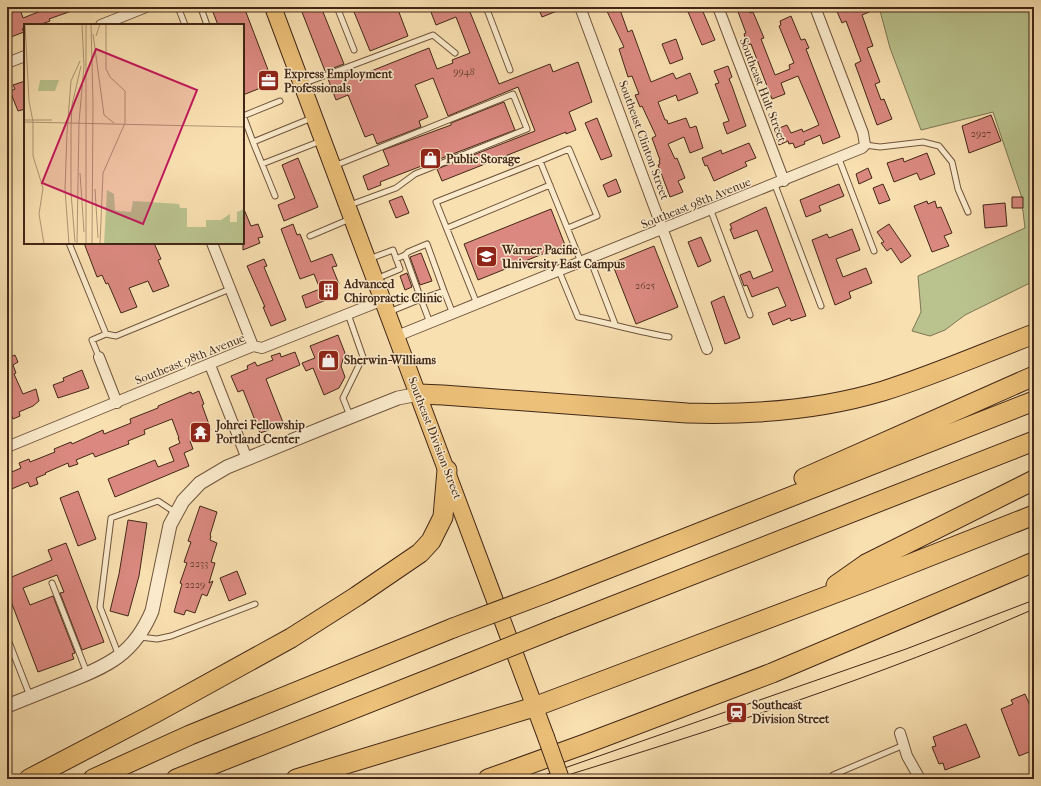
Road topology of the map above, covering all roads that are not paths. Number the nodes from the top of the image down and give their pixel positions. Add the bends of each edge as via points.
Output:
1 (178, 7) edge
2 (273, 7) edge
3 (337, 7) edge
4 (486, 7) edge
5 (580, 7) edge
6 (718, 7) edge
7 (815, 7) edge
8 (142, 8) edge
9 (202, 11) dead end
10 (122, 21) edge
11 (106, 24) edge
12 (185, 24) edge
13 (207, 24) edge
14 (354, 50) dead end
15 (455, 53) dead end
16 (24, 56) edge
17 (7, 63) edge
18 (510, 70) dead end
19 (302, 84) junction
20 (280, 101) dead end
21 (244, 116) edge
22 (314, 117) junction
23 (244, 119) edge
24 (323, 140) junction
25 (253, 142) junction
26 (865, 145) junction
27 (839, 159) junction
28 (540, 160) junction
29 (262, 164) junction
30 (333, 167) junction
31 (780, 183) junction
32 (550, 185) junction
33 (275, 196) dead end
34 (711, 210) junction
35 (350, 212) junction
36 (968, 212) dead end
37 (447, 228) junction
38 (568, 228) junction
39 (663, 230) junction
40 (310, 236) dead end
41 (69, 244) edge
42 (212, 244) edge
43 (874, 252) dead end
44 (404, 256) junction
45 (368, 259) junction
46 (396, 259) junction
47 (586, 261) junction
48 (559, 271) junction
49 (375, 279) junction
50 (230, 289) junction
51 (444, 291) junction
52 (421, 299) junction
53 (478, 304) junction
54 (385, 306) junction
55 (821, 306) dead end
56 (348, 314) junction
57 (453, 314) junction
58 (750, 315) dead end
59 (430, 323) junction
60 (615, 324) junction
61 (106, 334) junction
62 (1034, 334) edge
63 (397, 336) junction
64 (669, 337) dead end
65 (254, 346) junction
66 (707, 349) dead end
67 (99, 357) joint
68 (210, 365) junction
69 (1034, 376) edge
70 (419, 394) junction
71 (1034, 401) edge
72 (117, 403) junction
73 (350, 417) junction
74 (1034, 441) edge
75 (7, 447) edge
76 (247, 459) junction
77 (447, 470) junction
78 (1034, 480) edge
79 (176, 513) junction
80 (1034, 515) edge
81 (713, 526) junction
82 (1034, 562) edge
83 (52, 583) dead end
84 (812, 602) junction
85 (255, 604) dead end
86 (7, 637) edge
87 (139, 637) junction
88 (119, 657) junction
89 (88, 674) junction
90 (30, 697) junction
91 (7, 706) edge
92 (534, 706) junction
93 (900, 733) dead end
94 (904, 745) junction
95 (833, 775) dead end
96 (29, 779) edge
97 (93, 779) edge
98 (176, 779) edge
99 (296, 779) edge
100 (488, 779) edge
101 (561, 779) edge
102 (920, 779) edge

1 - 12 lane
2 - 19 main road, Southeast Division Street
3 - 14 lane
4 - 18 lane
5 - 39 street, Southeast Clinton Street
6 - 31 street, Southeast Hult Street
7 - 26 street via 863,132
8 - 10 street
9 - 13 lane
10 - 11 street
15 - 19 lane via 434,35
16 - 17 street
19 - 22 main road, Southeast Division Street
20 - 21 lane
22 - 24 main road, Southeast Division Street
22 - 25 lane
23 - 25 lane
24 - 29 lane
24 - 30 main road, Southeast Division Street
25 - 29 lane
26 - 27 street, Southeast 98th Avenue via 858,152
26 - 36 lane via 923,142 939,146 952,162 958,189
27 - 31 street, Southeast 98th Avenue
27 - 43 lane
28 - 32 lane
28 - 37 lane via 436,202
28 - 38 lane via 569,149 597,216
29 - 33 lane
30 - 35 main road, Southeast Division Street
30 - 35 lane via 513,94 527,129 415,174 396,188
31 - 34 street, Southeast 98th Avenue
31 - 55 lane
32 - 37 lane
32 - 38 lane
34 - 39 street, Southeast 98th Avenue
34 - 58 lane
35 - 40 lane
35 - 45 main road, Southeast Division Street
37 - 53 lane
38 - 47 lane
39 - 47 street, Southeast 98th Avenue
39 - 66 street, Southeast Clinton Street
41 - 61 lane
42 - 50 street
44 - 46 lane
44 - 51 lane via 427,244
44 - 52 lane
45 - 46 lane via 393,250
45 - 49 main road, Southeast Division Street
46 - 49 lane via 400,269
47 - 48 street, Southeast 98th Avenue
47 - 60 lane
48 - 53 street, Southeast 98th Avenue
48 - 60 lane via 578,317
49 - 54 main road, Southeast Division Street
50 - 61 lane via 116,336
50 - 65 street
51 - 52 lane
51 - 57 lane
52 - 54 lane
52 - 59 lane
53 - 57 street, Southeast 98th Avenue
54 - 56 street, Southeast 98th Avenue
54 - 63 main road, Southeast Division Street
56 - 65 street, Southeast 98th Avenue via 262,348
56 - 73 lane via 363,357 343,398
57 - 59 street, Southeast 98th Avenue
59 - 63 street, Southeast 98th Avenue
60 - 64 lane
61 - 67 lane via 92,340
62 - 70 highway via 882,391 836,402 778,411 687,414
63 - 70 main road, Southeast Division Street
65 - 68 street, Southeast 98th Avenue
67 - 72 street
68 - 72 street, Southeast 98th Avenue
68 - 76 street
69 - 81 highway via 739,507
70 - 73 street via 398,398
70 - 77 main road, Southeast Division Street
71 - 81 highway
72 - 75 street, Southeast 98th Avenue
73 - 76 street
74 - 98 highway, bridge
76 - 79 street via 209,476 191,492
77 - 92 main road, Southeast Division Street
77 - 96 highway via 443,517 431,541 420,553 290,638
78 - 84 highway via 866,564
79 - 87 street via 166,536 152,611
79 - 88 lane via 158,501 111,518 100,607
80 - 84 highway
81 - 97 highway, bridge via 190,734
82 - 100 highway via 765,676
83 - 89 lane
84 - 92 highway
85 - 87 lane via 171,636 157,639
86 - 90 lane
87 - 88 street
88 - 89 street
89 - 90 street
90 - 91 street
92 - 99 highway
92 - 101 main road, Southeast Division Street, bridge
93 - 94 street
94 - 95 lane
94 - 102 street via 914,771

